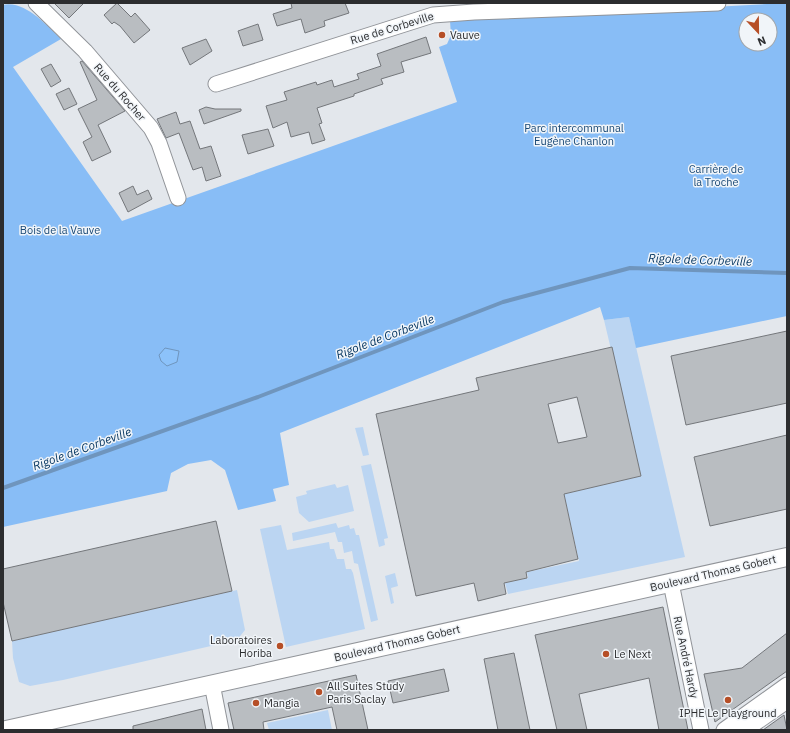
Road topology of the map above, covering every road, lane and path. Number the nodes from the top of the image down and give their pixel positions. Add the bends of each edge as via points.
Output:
1 (36, 3) edge
2 (694, 3) edge
3 (718, 3) edge
4 (432, 9) edge
5 (216, 84) dead end
6 (178, 198) dead end
7 (787, 557) edge
8 (671, 583) junction
9 (212, 684) junction
10 (787, 686) edge
11 (787, 701) edge
12 (6, 730) edge
13 (221, 730) edge
14 (701, 730) edge
15 (724, 730) edge
16 (746, 730) edge

1 - 6 street, Rue du Rocher via 85,51 151,128 159,143
2 - 3 street, Rue de Corbeville
2 - 4 street, Rue de Corbeville
4 - 5 street, Rue de Corbeville
7 - 8 main road, Boulevard Thomas Gobert
8 - 9 main road, Boulevard Thomas Gobert
8 - 14 street, Rue André Hardy
9 - 12 main road, Boulevard Thomas Gobert
9 - 13 street
10 - 15 street
11 - 16 street

